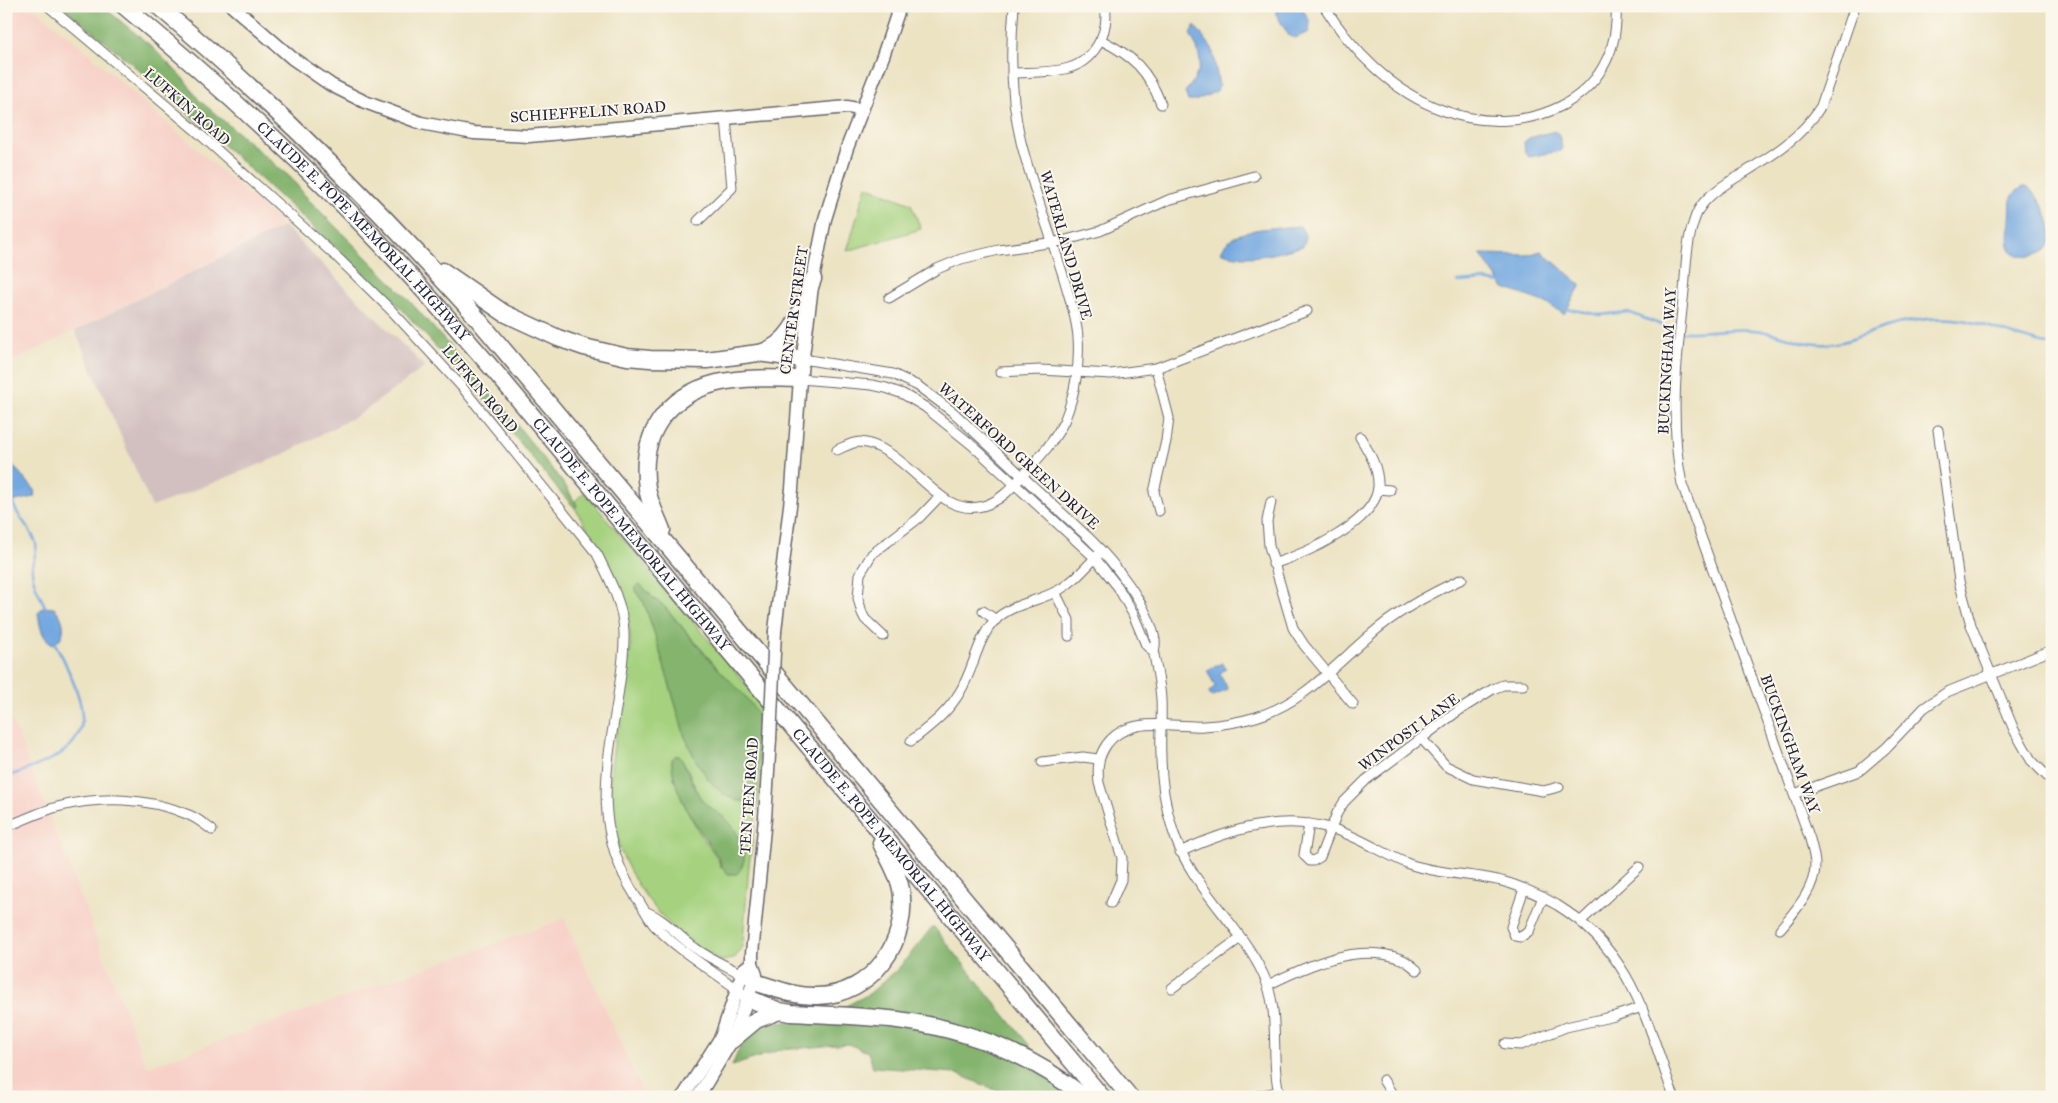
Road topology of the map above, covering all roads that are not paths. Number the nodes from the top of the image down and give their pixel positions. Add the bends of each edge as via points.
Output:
1 (48, 6) edge
2 (124, 6) edge
3 (158, 6) edge
4 (232, 6) edge
5 (900, 6) edge
6 (1014, 6) edge
7 (1105, 6) edge
8 (1324, 6) edge
9 (1616, 6) edge
10 (1855, 6) edge
11 (1101, 40) junction
12 (1012, 73) junction
13 (1161, 104) dead end
14 (862, 110) junction
15 (726, 118) junction
16 (1254, 176) dead end
17 (698, 221) dead end
18 (1052, 241) junction
19 (422, 256) junction
20 (813, 279) junction
21 (889, 298) dead end
22 (1307, 311) dead end
23 (758, 353) junction
24 (803, 359) junction
25 (1156, 368) junction
26 (1000, 372) dead end
27 (1076, 373) junction
28 (800, 379) junction
29 (1938, 430) dead end
30 (1360, 437) dead end
31 (837, 450) dead end
32 (1022, 476) junction
33 (1015, 484) junction
34 (1378, 489) junction
35 (1390, 490) dead end
36 (940, 496) junction
37 (1271, 502) dead end
38 (1159, 511) dead end
39 (669, 546) junction
40 (1103, 551) junction
41 (1095, 558) junction
42 (1273, 564) junction
43 (1462, 579) dead end
44 (1054, 592) junction
45 (983, 611) dead end
46 (996, 620) junction
47 (775, 631) joint
48 (883, 636) dead end
49 (1069, 636) dead end
50 (2052, 650) edge
51 (1154, 652) junction
52 (1328, 675) junction
53 (1991, 675) junction
54 (1523, 685) dead end
55 (1353, 704) dead end
56 (1161, 725) junction
57 (1422, 739) junction
58 (911, 741) dead end
59 (1098, 759) junction
60 (1042, 762) dead end
61 (2052, 781) edge
62 (1559, 787) dead end
63 (1794, 794) junction
64 (871, 821) junction
65 (1309, 824) junction
66 (6, 826) edge
67 (1333, 829) junction
68 (212, 830) dead end
69 (1180, 852) junction
70 (1639, 867) dead end
71 (1524, 889) junction
72 (1543, 897) junction
73 (1111, 903) dead end
74 (647, 912) junction
75 (1580, 921) junction
76 (1780, 929) dead end
77 (1240, 938) junction
78 (1417, 970) dead end
79 (748, 978) junction
80 (1268, 985) junction
81 (1172, 988) dead end
82 (743, 994) junction
83 (1642, 1007) junction
84 (779, 1011) junction
85 (732, 1040) junction
86 (1504, 1044) dead end
87 (1383, 1080) dead end
88 (1279, 1094) edge
89 (1258, 1096) edge
90 (1672, 1096) edge
91 (683, 1097) edge
92 (698, 1097) edge
93 (1084, 1097) edge
94 (1102, 1097) edge
95 (1130, 1097) edge
96 (1394, 1097) edge

1 - 74 street, LUFKIN ROAD via 194,129 339,259 462,387 597,554 611,582 624,631 622,668 606,778 607,823 628,884
2 - 64 highway, CLAUDE E. POPE MEMORIAL HIGHWAY via 289,152 413,279 503,381
3 - 19 highway, CLAUDE E. POPE MEMORIAL HIGHWAY via 254,89
4 - 15 main road, SCHIEFFELIN ROAD via 292,58 331,85 421,123 474,133 529,136
5 - 14 main road, CENTER STREET
6 - 12 street, WATERLAND DRIVE
7 - 11 street
8 - 9 street via 1360,54 1410,94 1443,111 1470,118 1498,120 1524,118 1559,108 1592,84 1614,44
10 - 63 street, BUCKINGHAM WAY via 1824,98 1813,119 1778,151 1717,190 1700,206 1689,241 1682,309 1675,414 1682,484
11 - 12 street via 1088,56 1070,68
11 - 13 street via 1141,66
12 - 18 street, WATERLAND DRIVE via 1021,141
14 - 15 main road, SCHIEFFELIN ROAD via 848,106
14 - 20 main road, CENTER STREET via 825,219
15 - 17 street via 732,188
16 - 18 street via 1168,200 1100,231
18 - 21 street via 961,259 924,276
18 - 27 street, WATERLAND DRIVE via 1078,336
19 - 23 highway via 504,313 584,347 626,357 673,360 706,360
19 - 39 highway, CLAUDE E. POPE MEMORIAL HIGHWAY
20 - 23 highway via 793,328 773,349
20 - 24 main road, CENTER STREET
22 - 25 street
23 - 24 highway
24 - 28 main road, CENTER STREET
24 - 32 street, WATERFORD GREEN DRIVE via 893,374 918,386 953,412
25 - 27 street via 1111,374
25 - 38 street via 1169,418 1154,492
26 - 27 street via 1040,370
27 - 32 street, WATERLAND DRIVE via 1064,420 1046,449
28 - 33 street, WATERFORD GREEN DRIVE via 872,385 903,394 926,407
28 - 39 highway via 719,382 690,392 665,412 648,444 644,466 647,490
28 - 47 main road, CENTER STREET via 792,489
29 - 53 street via 1961,592 1970,625
30 - 34 street via 1372,457
31 - 36 street, WATERLAND DRIVE via 859,442 876,447 895,458
32 - 33 street, WATERLAND DRIVE
32 - 40 street, WATERFORD GREEN DRIVE
33 - 36 street, WATERLAND DRIVE via 999,499 978,508 957,506
33 - 41 street, WATERFORD GREEN DRIVE
34 - 35 street
34 - 42 street via 1369,508 1343,530 1309,552
36 - 48 street via 920,518 872,554 860,574 858,598 862,613
37 - 42 street via 1267,534
39 - 95 highway, CLAUDE E. POPE MEMORIAL HIGHWAY
40 - 41 street
40 - 51 street, WATERFORD GREEN DRIVE via 1136,596 1155,641
41 - 44 street via 1078,576
41 - 51 street, WATERFORD GREEN DRIVE via 1118,587 1146,645
42 - 52 street via 1293,628
43 - 52 street via 1391,620
44 - 46 street via 1013,608
44 - 49 street via 1069,620
45 - 46 street
46 - 58 street via 985,634 962,689 950,707
47 - 79 main road, TEN TEN ROAD, bridge via 752,962 756,975
50 - 53 street
51 - 56 street, WATERFORD GREEN DRIVE via 1160,681
52 - 55 street
52 - 56 street via 1294,700 1255,717 1216,725
53 - 61 street via 2022,746
53 - 63 street via 1934,700 1859,770
54 - 57 street, WINPOST LANE via 1503,685 1493,689
56 - 59 street via 1141,725 1121,732 1108,743
56 - 69 street, WATERFORD GREEN DRIVE via 1164,797
57 - 62 street via 1446,766 1473,779 1543,791
57 - 67 street, WINPOST LANE via 1355,789 1338,813
59 - 60 street via 1083,757
59 - 73 street via 1099,782 1122,858 1121,880
63 - 76 street, BUCKINGHAM WAY via 1816,864 1804,898
64 - 79 highway via 895,870 903,905 896,942 886,959 864,981 831,995 792,994
64 - 94 highway, CLAUDE E. POPE MEMORIAL HIGHWAY
65 - 67 street
65 - 67 street, WINPOST LANE via 1304,855 1310,861 1320,857
65 - 69 street via 1292,822 1248,826
66 - 68 street via 75,803 122,800 167,807 191,816
67 - 71 street via 1417,866 1491,878
69 - 77 street, WATERFORD GREEN DRIVE
70 - 75 street
71 - 72 street
71 - 72 street via 1511,927 1515,936 1521,937 1529,931
72 - 75 street
74 - 79 street, LUFKIN ROAD via 657,916 716,962
74 - 82 street, LUFKIN ROAD via 652,924 688,955
75 - 83 street via 1615,957
77 - 80 street, WATERFORD GREEN DRIVE
77 - 81 street
78 - 80 street via 1393,956 1346,956 1308,966
79 - 82 main road, TEN TEN ROAD
80 - 88 street, WATERFORD GREEN DRIVE via 1274,1013
82 - 84 highway
82 - 85 main road, TEN TEN ROAD
82 - 91 main road, TEN TEN ROAD via 721,1038
83 - 86 street via 1566,1027 1521,1046
83 - 90 street
84 - 85 highway via 756,1020
84 - 93 highway via 898,1020 938,1027 1023,1057 1049,1071
85 - 92 main road, TEN TEN ROAD
87 - 96 street
88 - 89 street, WATERFORD GREEN DRIVE

